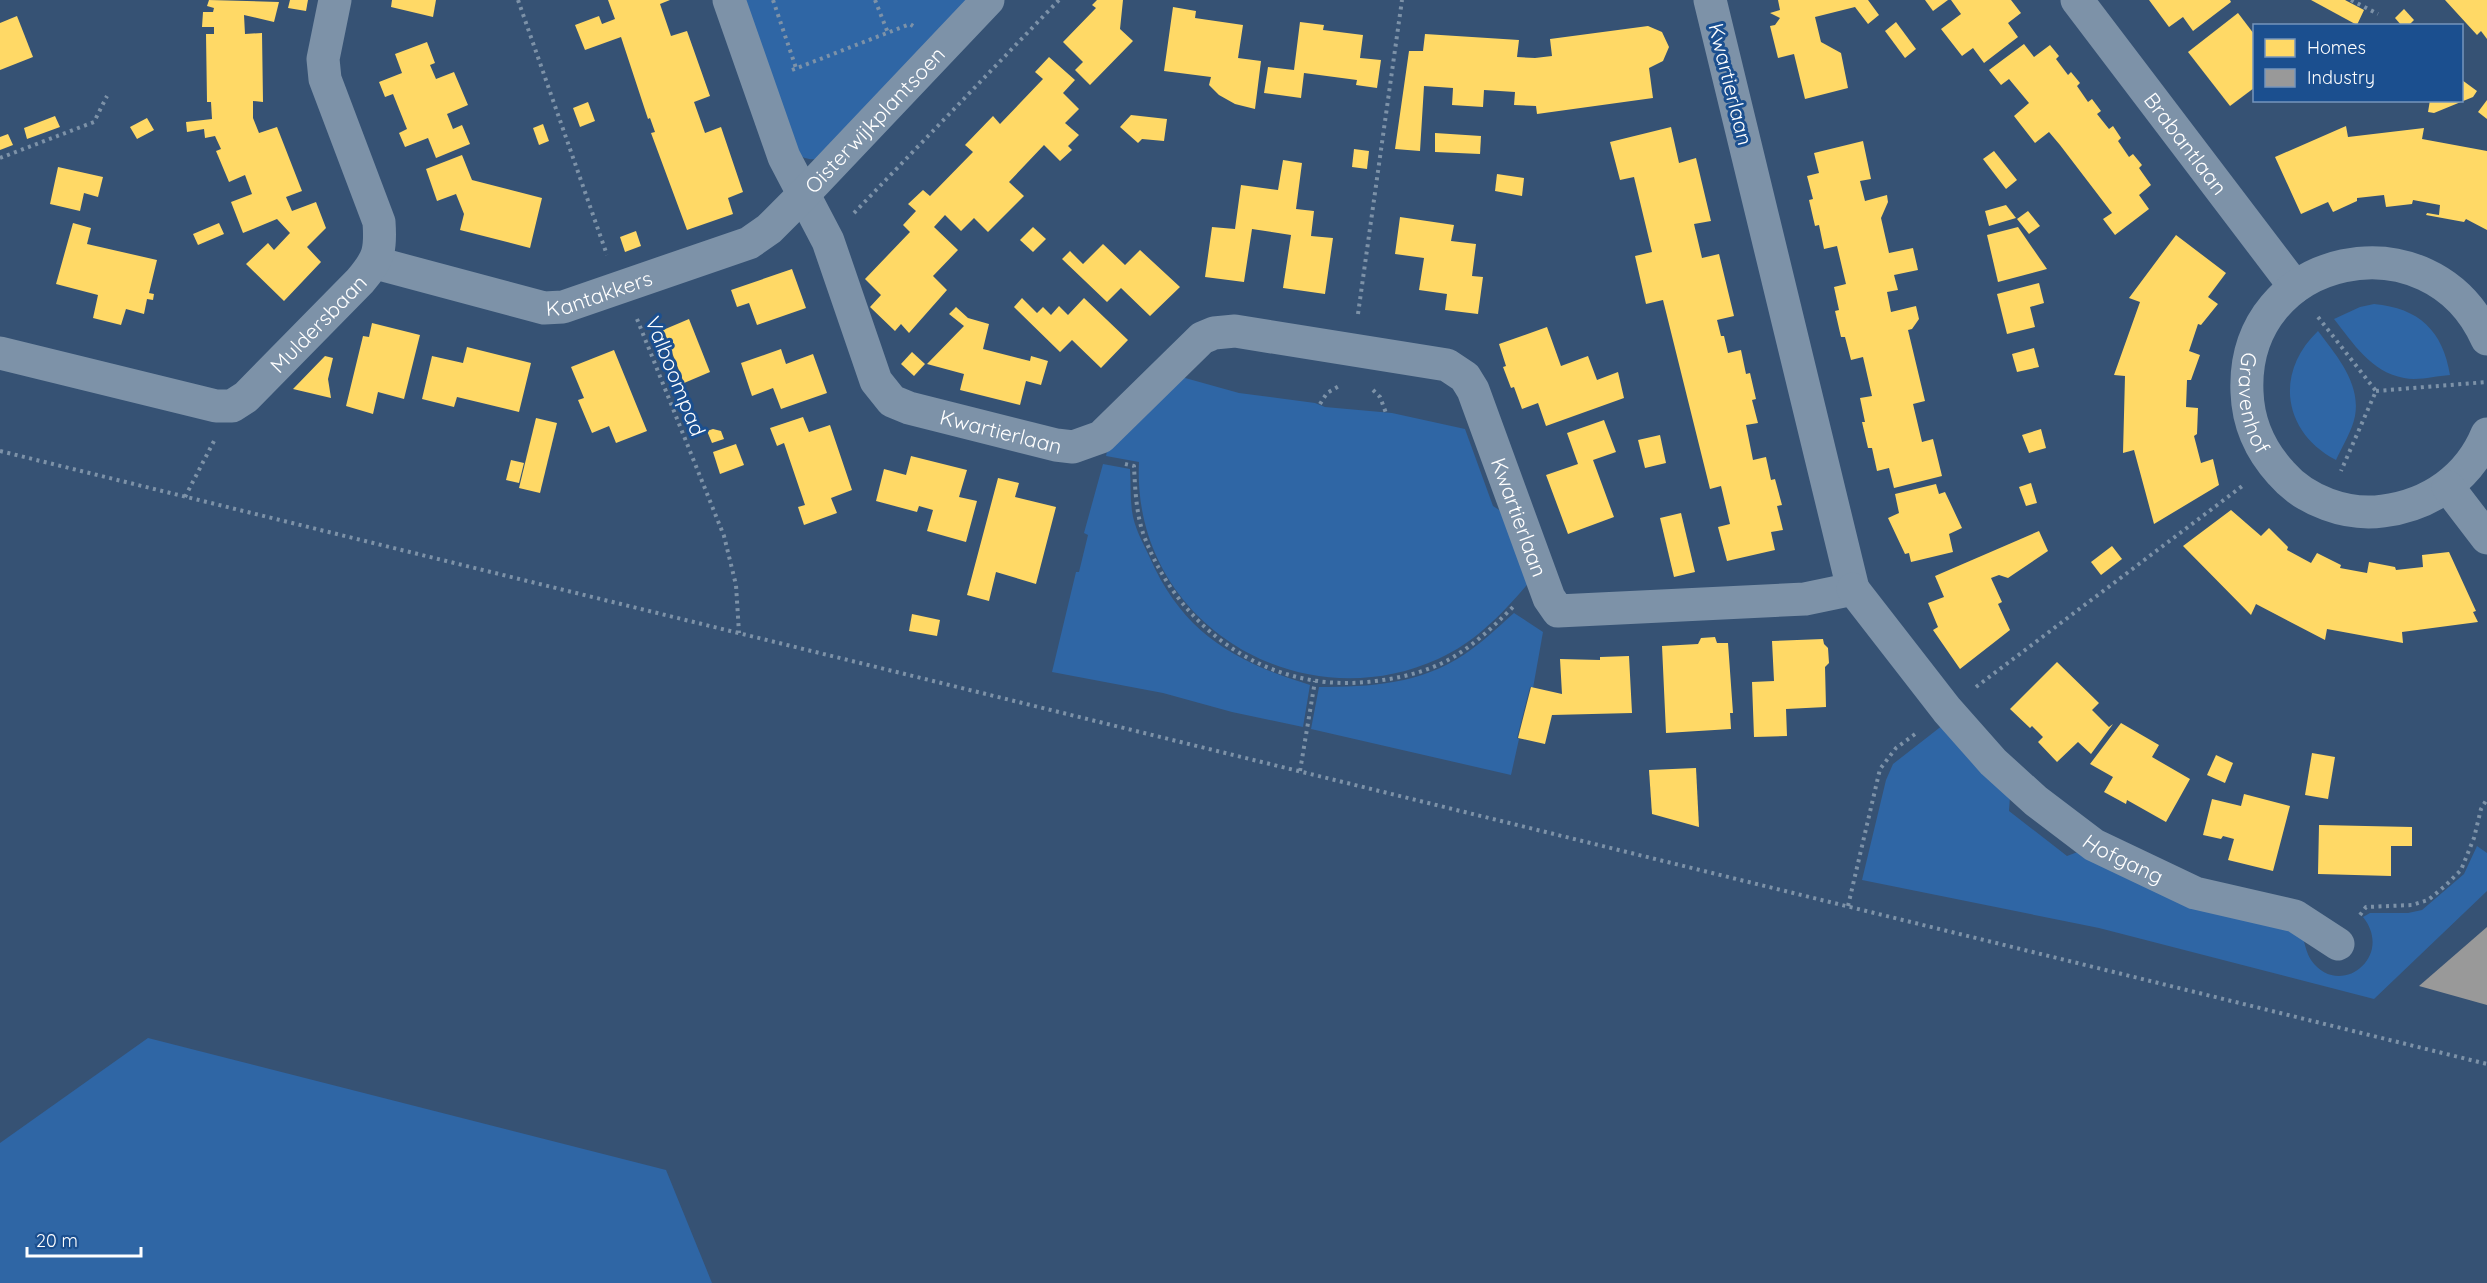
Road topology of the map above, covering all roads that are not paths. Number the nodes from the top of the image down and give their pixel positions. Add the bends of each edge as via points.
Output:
1 (335, 0) edge
2 (729, 0) edge
3 (988, 0) edge
4 (1710, 0) edge
5 (2078, 0) edge
6 (804, 194) junction
7 (375, 263) junction
8 (2295, 287) junction
9 (2487, 339) edge
10 (0, 353) edge
11 (2487, 434) edge
12 (2448, 487) junction
13 (2487, 538) edge
14 (1853, 589) junction
15 (2338, 944) road end

1 - 7 street, Muldersbaan via 323,59 325,79 379,222 381,245
2 - 6 street, Oisterwijkplantsoen via 784,157
3 - 6 street, Oisterwijkplantsoen
4 - 14 street, Kwartierlaan
5 - 8 street, Brabantlaan
6 - 7 street, Kantakkers via 769,229 748,243 563,307 544,308
6 - 14 street, Kwartierlaan via 828,241 876,381 892,401 909,408 1073,447 1101,437 1185,352 1214,333 1235,331 1447,365 1465,377 1473,390 1549,598 1558,611 1805,599
7 - 10 street, Muldersbaan via 246,397 232,406 216,406
8 - 9 street, Gravenhof via 2344,265 2398,265 2432,277 2447,288 2473,314
8 - 12 street, Gravenhof via 2265,320 2248,360 2247,404 2260,446 2272,464 2297,488 2351,511 2401,509
11 - 12 street, Gravenhof via 2474,459
12 - 13 street
14 - 15 street, Hofgang via 1947,710 1993,762 2094,845 2195,893 2295,916

